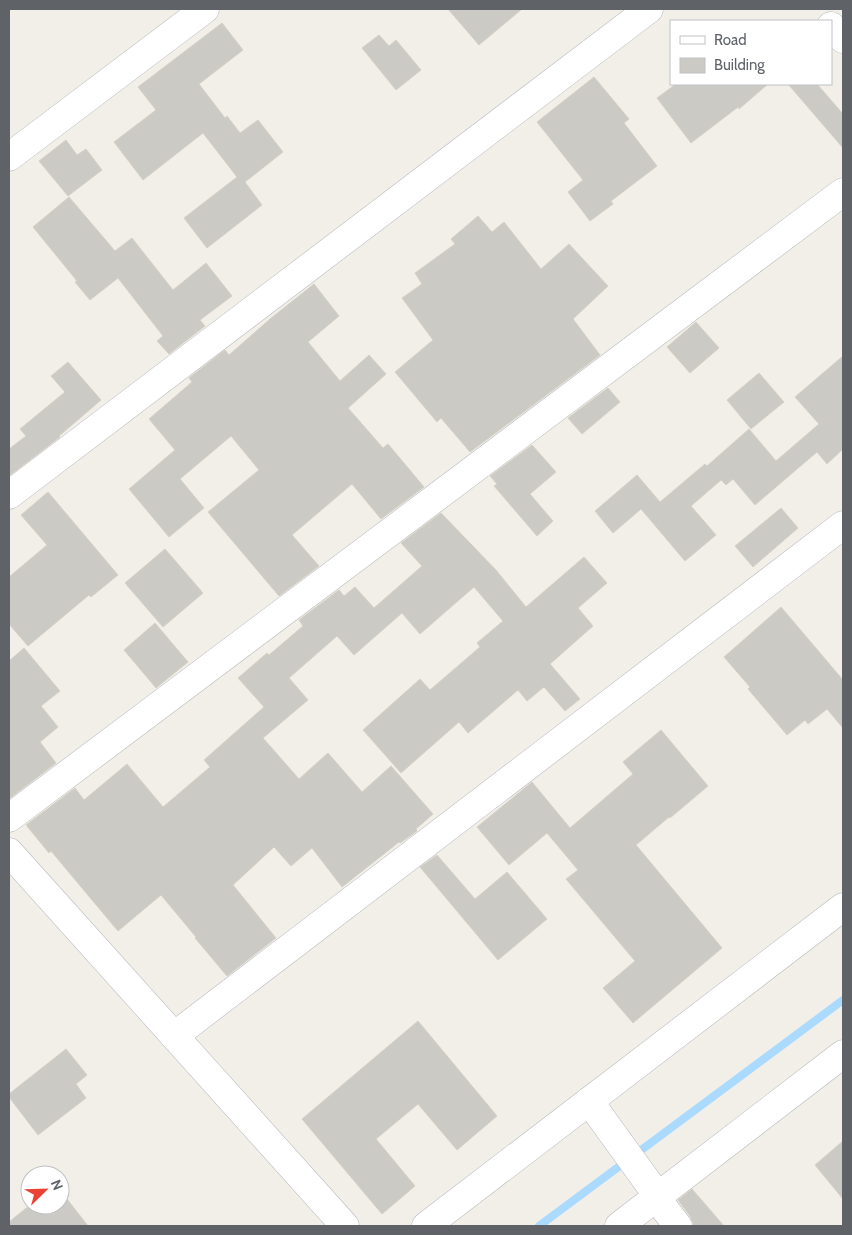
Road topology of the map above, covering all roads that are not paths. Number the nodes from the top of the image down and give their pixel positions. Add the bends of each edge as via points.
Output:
1 (205, 9) edge
2 (649, 9) edge
3 (815, 9) edge
4 (826, 20) edge
5 (832, 27) edge
6 (843, 40) edge
7 (9, 157) edge
8 (843, 192) edge
9 (9, 495) edge
10 (843, 525) edge
11 (9, 818) edge
12 (9, 852) edge
13 (843, 907) edge
14 (174, 1036) junction
15 (843, 1054) edge
16 (589, 1101) junction
17 (655, 1193) junction
18 (345, 1226) edge
19 (426, 1226) edge
20 (619, 1226) edge
21 (678, 1226) edge

1 - 7 street
2 - 9 street
3 - 4 street
5 - 6 street
8 - 11 street
10 - 14 street
12 - 14 street
13 - 16 street
14 - 18 street
15 - 17 street
16 - 17 street
16 - 19 street
17 - 20 street
17 - 21 street

